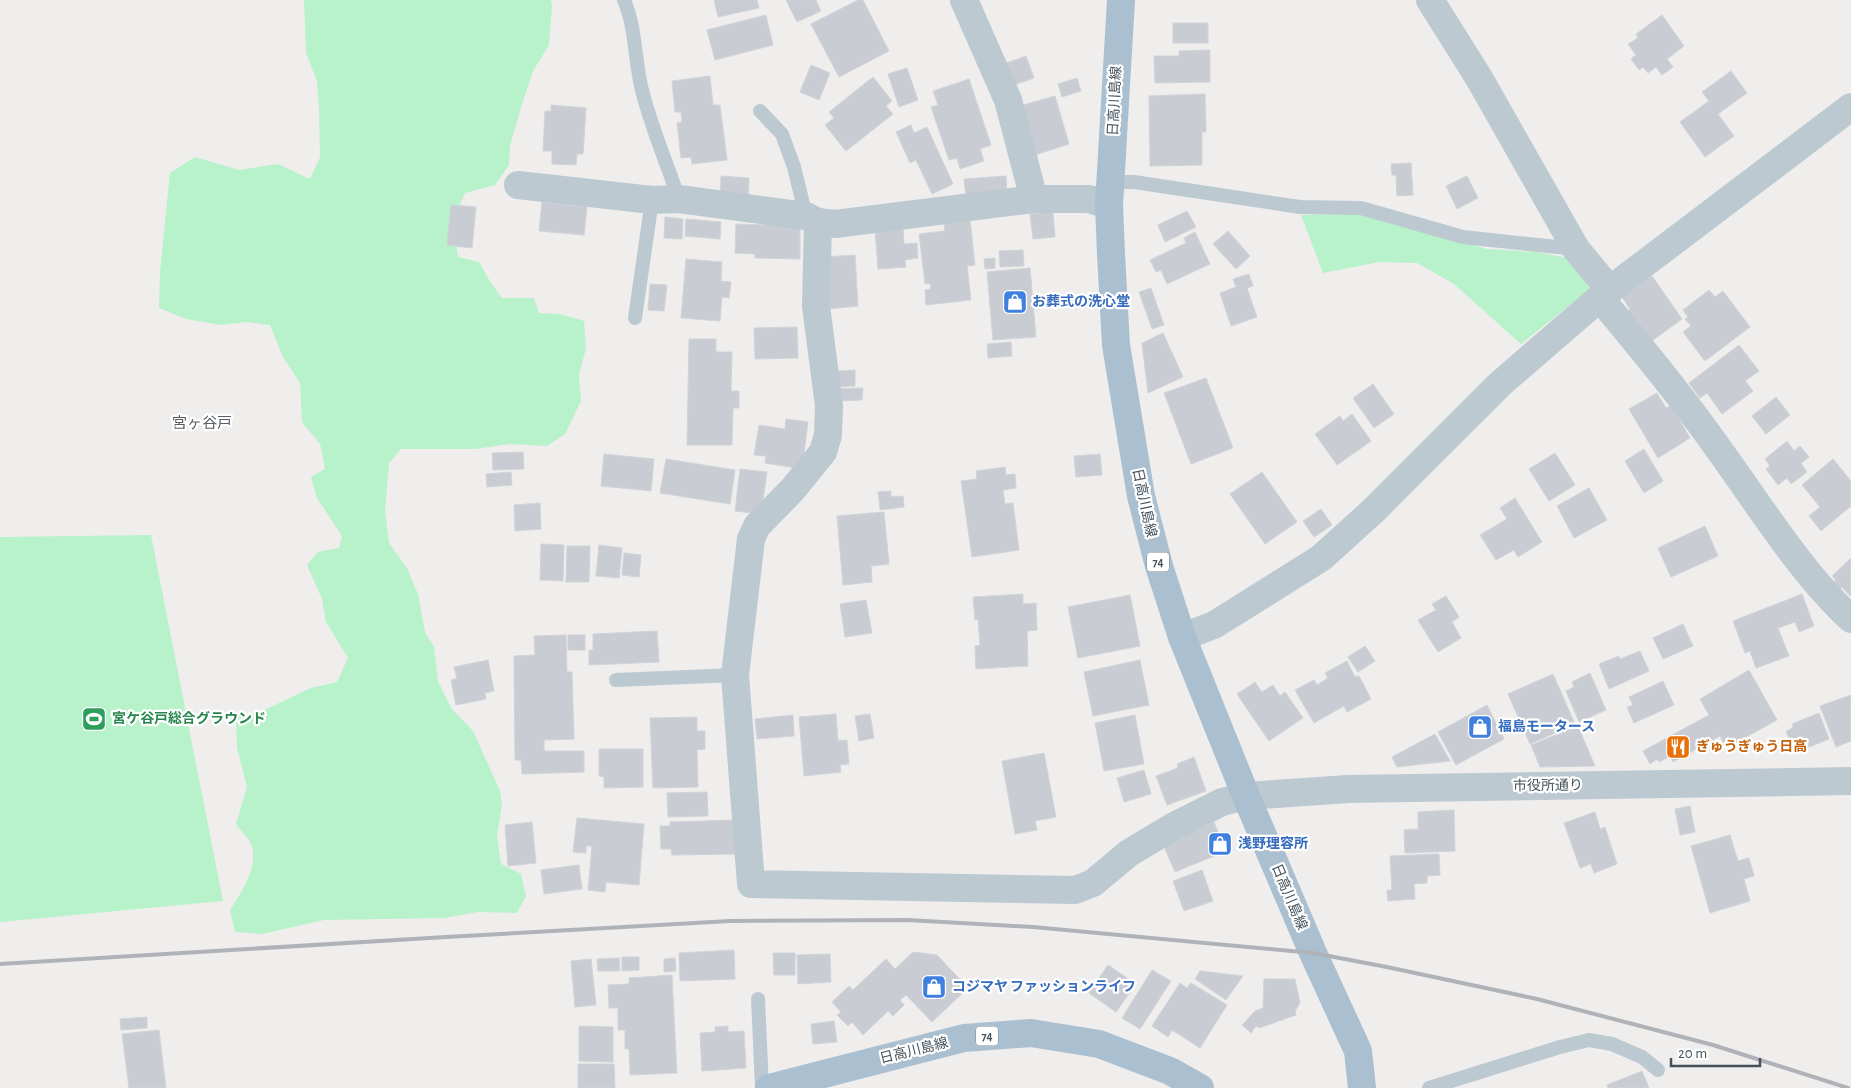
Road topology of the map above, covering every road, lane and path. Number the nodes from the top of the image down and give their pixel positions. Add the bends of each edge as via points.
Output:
1 (624, 0) edge
2 (964, 0) edge
3 (1120, 0) edge
4 (1430, 0) edge
5 (1851, 107) edge
6 (760, 111) dead end
7 (518, 185) dead end
8 (1110, 193) junction
9 (679, 199) junction
10 (1034, 199) junction
11 (652, 200) junction
12 (812, 219) junction
13 (1576, 249) junction
14 (1605, 294) junction
15 (635, 318) dead end
16 (1851, 619) edge
17 (1182, 637) junction
18 (735, 675) junction
19 (616, 680) dead end
20 (1851, 781) edge
21 (1246, 796) junction
22 (758, 999) dead end
23 (1658, 1070) dead end
24 (762, 1088) edge
25 (769, 1088) edge
26 (1200, 1088) edge
27 (1362, 1088) edge
28 (1429, 1088) edge

1 - 9 lane via 635,43 642,92
2 - 10 street via 1008,100
3 - 8 main road, 日高川島線 / 74
4 - 13 street via 1480,78
5 - 14 street
6 - 12 lane via 782,134
7 - 11 street
8 - 10 street via 1089,199
8 - 13 lane via 1134,182 1300,207 1361,208 1463,238
8 - 17 main road, 日高川島線 / 74 via 1115,328 1121,379 1141,496
9 - 11 street
9 - 12 street
10 - 12 street via 835,224
11 - 15 lane
12 - 18 street via 816,306 829,406 828,435 823,452 794,489 757,526 750,539
13 - 14 street
14 - 16 street via 1801,563
14 - 17 street via 1500,384 1374,510 1321,558 1214,625
17 - 21 main road, 日高川島線 / 74
18 - 19 lane
18 - 21 street, 市役所通り via 751,884 1075,890 1093,883 1129,853 1174,826 1222,802
20 - 21 street, 市役所通り via 1348,789
21 - 27 main road, 日高川島線 / 74 via 1358,1051
22 - 24 lane
23 - 28 lane via 1642,1057 1612,1044 1589,1040
25 - 26 main road, 日高川島線 / 74 via 964,1038 1032,1033 1099,1044 1170,1071

